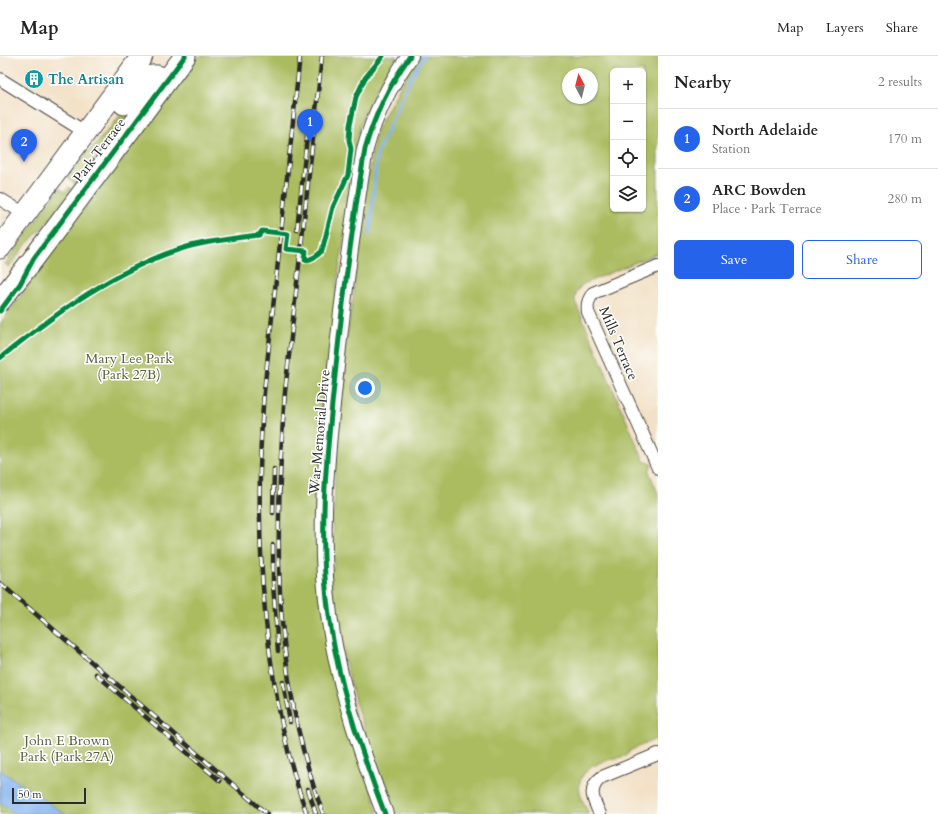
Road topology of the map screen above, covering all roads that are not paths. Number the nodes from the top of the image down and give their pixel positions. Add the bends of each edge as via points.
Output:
1 (185, 56) edge
2 (410, 56) edge
3 (138, 58) edge
4 (0, 79) edge
5 (166, 80) junction
6 (85, 132) junction
7 (68, 155) junction
8 (0, 199) edge
9 (25, 214) junction
10 (49, 237) junction
11 (0, 248) edge
12 (34, 258) junction
13 (658, 266) edge
14 (0, 282) edge
15 (0, 301) edge
16 (0, 311) edge
17 (658, 468) edge
18 (658, 754) edge
19 (384, 814) edge
20 (600, 814) edge

1 - 5 highway, Park Terrace
2 - 19 street, War Memorial Drive via 378,113 365,149 342,313 331,413 325,503 326,589 335,648 351,716
3 - 6 highway, Park Terrace
4 - 6 street
5 - 7 highway via 150,76 139,83 106,127
5 - 10 highway, Park Terrace
6 - 7 highway, Park Terrace
7 - 9 highway, Park Terrace
8 - 9 street
9 - 11 highway, Park Terrace
10 - 12 highway, Park Terrace
10 - 14 highway via 25,250
12 - 15 highway, Park Terrace
12 - 16 highway via 20,284
13 - 17 street, Mills Terrace via 593,293 587,306
18 - 20 street via 596,781 593,793

